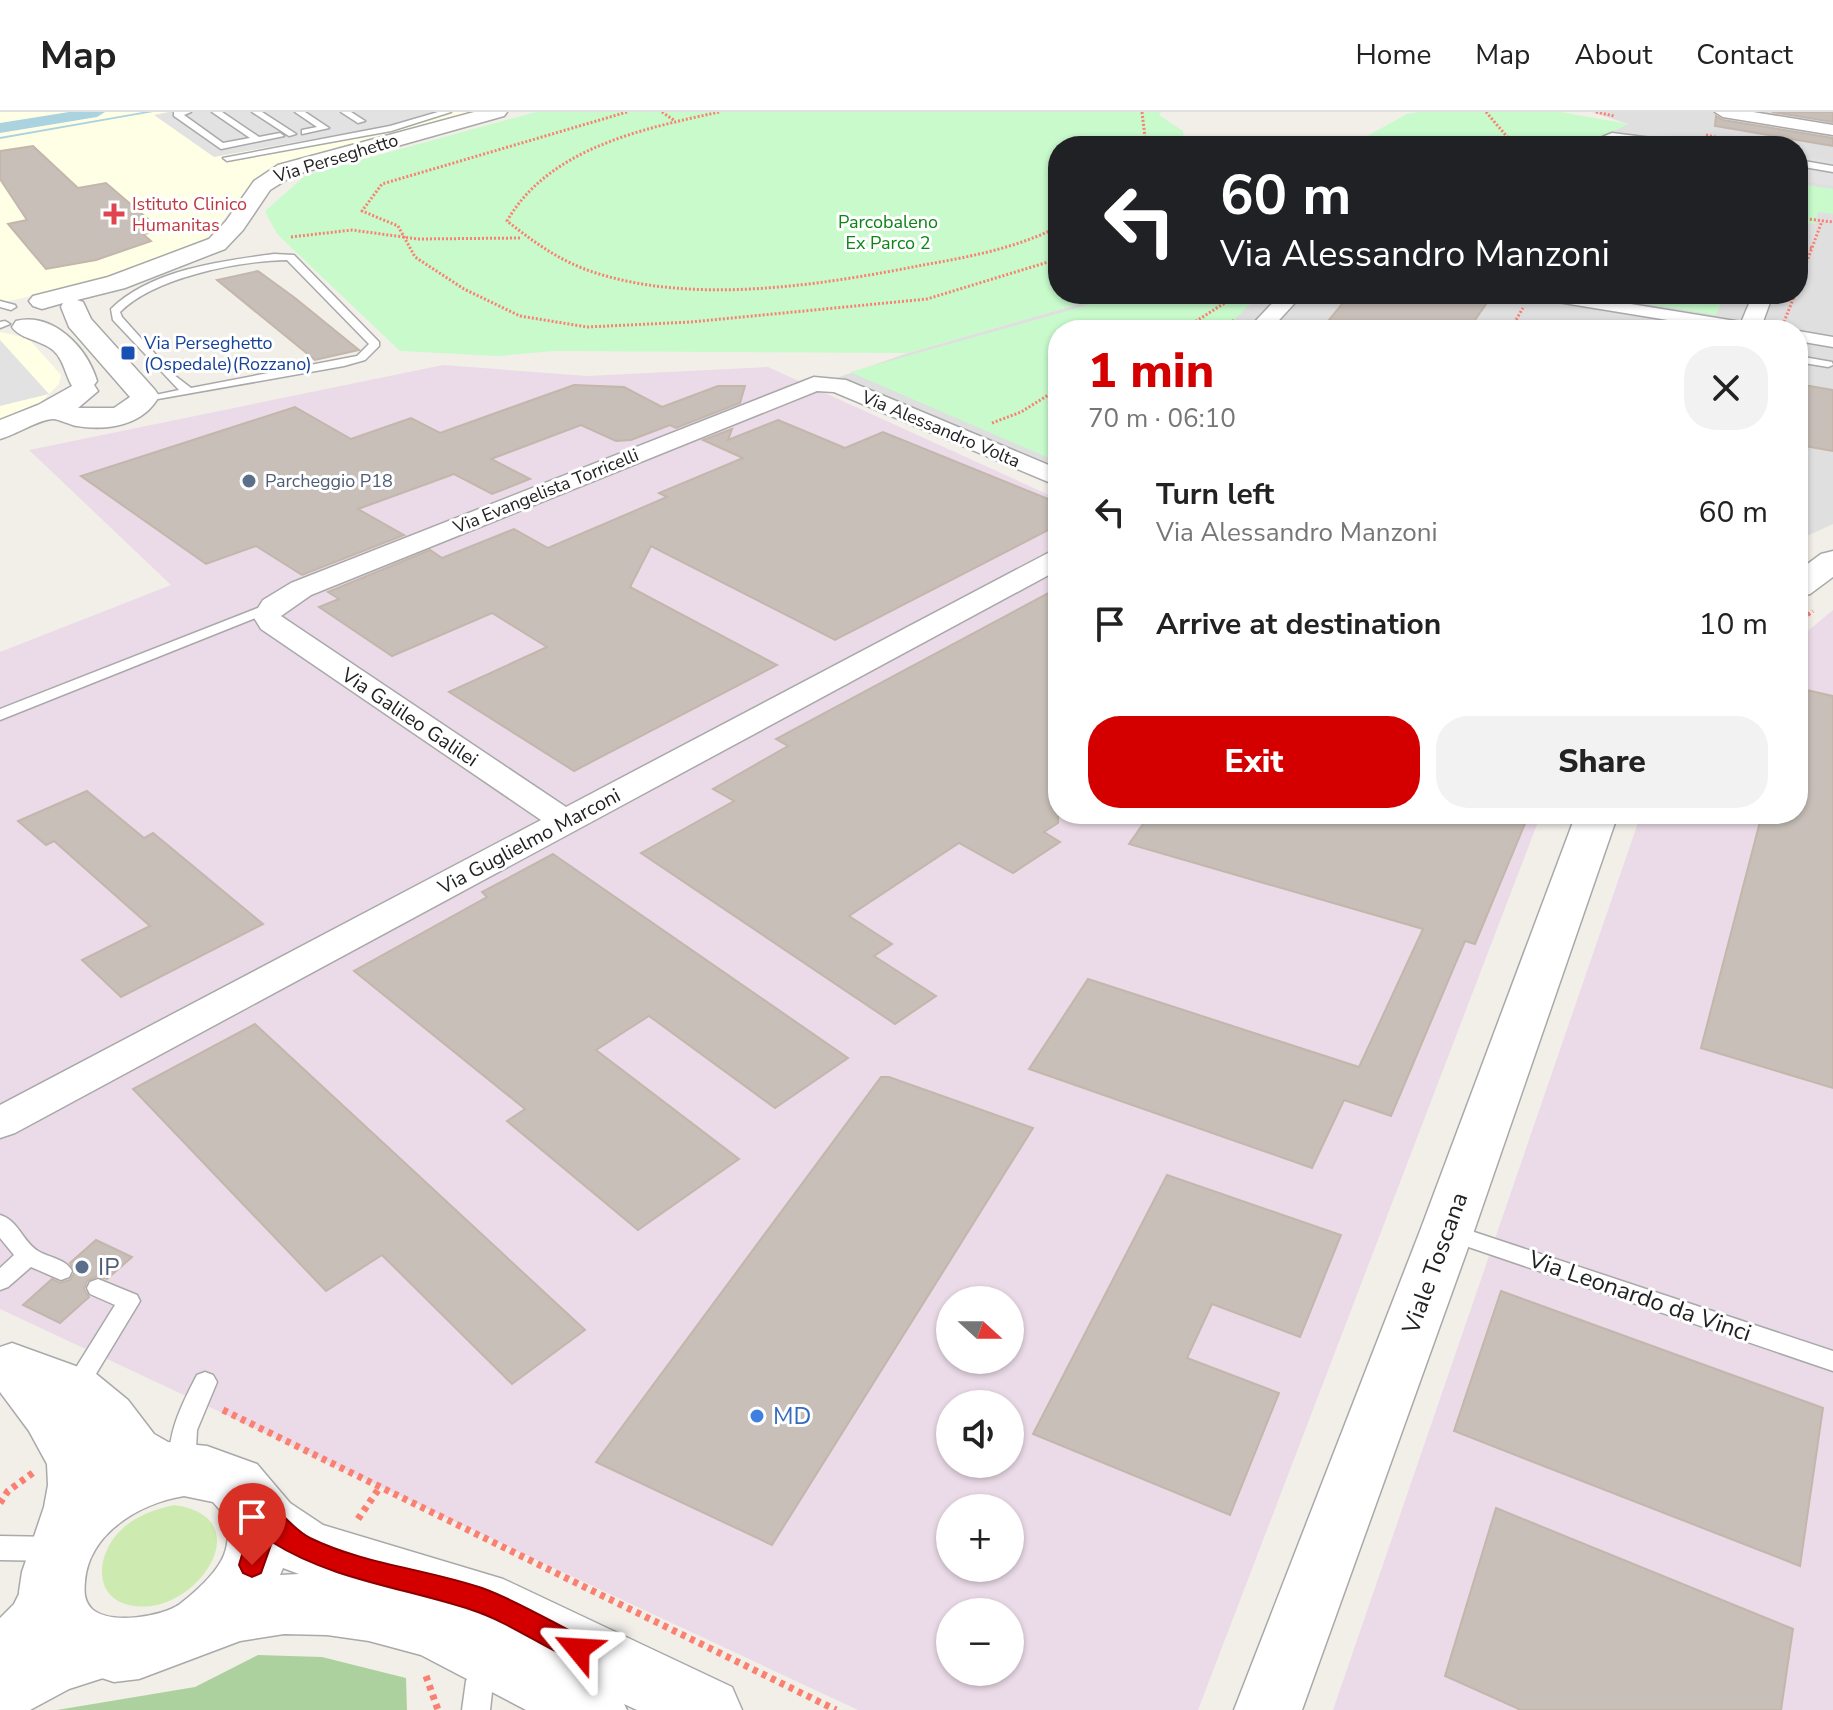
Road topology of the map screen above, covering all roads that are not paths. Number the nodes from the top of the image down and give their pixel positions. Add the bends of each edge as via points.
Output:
1 (187, 112) edge
2 (216, 112) edge
3 (256, 112) edge
4 (299, 112) edge
5 (345, 112) edge
6 (413, 112) edge
7 (447, 112) edge
8 (497, 112) edge
9 (1727, 112) edge
10 (394, 115) dead end
11 (372, 119) dead end
12 (1768, 120) junction
13 (361, 121) junction
14 (349, 124) dead end
15 (337, 126) dead end
16 (325, 128) junction
17 (1833, 130) edge
18 (292, 134) junction
19 (1754, 136) edge
20 (341, 137) junction
21 (258, 140) junction
22 (271, 150) junction
23 (1808, 151) edge
24 (1833, 155) edge
25 (227, 158) dead end
26 (1808, 165) edge
27 (1833, 169) edge
28 (1808, 176) edge
29 (1833, 181) edge
30 (116, 283) junction
31 (42, 301) junction
32 (1283, 304) edge
33 (1600, 304) edge
34 (74, 309) junction
35 (5, 317) edge
36 (1268, 320) edge
37 (1698, 320) edge
38 (1808, 338) edge
39 (1833, 342) edge
40 (1808, 361) edge
41 (1828, 364) dead end
42 (822, 383) joint
43 (187, 391) junction
44 (143, 396) junction
45 (70, 398) junction
46 (99, 418) junction
47 (0, 432) edge
48 (1048, 474) edge
49 (1833, 561) edge
50 (1048, 564) edge
51 (1808, 580) edge
52 (273, 606) junction
53 (0, 715) edge
54 (565, 821) junction
55 (1593, 824) edge
56 (0, 1123) edge
57 (0, 1223) edge
58 (1447, 1231) junction
59 (28, 1256) junction
60 (61, 1271) dead end
61 (0, 1281) edge
62 (98, 1288) dead end
63 (1833, 1361) edge
64 (7, 1365) edge
65 (74, 1390) junction
66 (200, 1390) road end
67 (183, 1470) junction
68 (253, 1503) junction
69 (0, 1548) edge
70 (57, 1567) junction
71 (191, 1631) junction
72 (129, 1650) junction
73 (0, 1654) edge
74 (484, 1684) edge
75 (0, 1697) edge
76 (564, 1703) edge
77 (708, 1710) edge
78 (1268, 1710) edge

1 - 21 lane via 177,114 221,146
2 - 21 lane
3 - 18 lane
4 - 16 lane
5 - 13 lane
6 - 10 lane
7 - 20 lane
8 - 30 street, Via Perseghetto via 275,175 259,185 217,244
9 - 12 street
11 - 13 lane
12 - 17 street
12 - 19 street
13 - 14 lane
15 - 16 lane
16 - 18 lane
16 - 20 lane
18 - 21 lane
20 - 22 lane
21 - 22 lane
22 - 25 lane
23 - 24 street
26 - 27 lane
28 - 29 lane
30 - 31 street, Via Perseghetto
30 - 34 street, Via Perseghetto
31 - 34 street via 61,301
31 - 35 street, Via Perseghetto
32 - 36 street
33 - 37 street
34 - 35 street, Via Perseghetto via 58,321
34 - 44 street via 78,321
35 - 45 street via 53,334 71,355 84,379
38 - 39 street
40 - 41 lane
42 - 48 street, Via Alessandro Volta via 838,385
42 - 52 street, Via Evangelista Torricelli via 301,589
43 - 43 lane via 344,363 361,358 375,344 290,257 191,274 127,298 115,311
43 - 44 lane
44 - 45 street via 113,386
44 - 46 street via 128,412
45 - 46 street via 65,414
45 - 47 street
46 - 47 street
49 - 51 street
50 - 54 street, Via Guglielmo Marconi
52 - 53 lane
52 - 54 street, Via Galileo Galilei via 267,616 271,623
54 - 56 street, Via Guglielmo Marconi
55 - 58 street, Viale Toscana
57 - 59 lane
58 - 63 lane, Via Leonardo da Vinci
58 - 78 street, Viale Toscana
59 - 60 lane
59 - 61 lane
62 - 65 lane via 129,1301
64 - 65 street
64 - 70 street via 31,1387 78,1465 79,1498
65 - 67 street via 141,1457
66 - 67 lane via 185,1430
67 - 68 street via 222,1476
67 - 70 street via 146,1478 107,1498 82,1519
68 - 71 street via 259,1542 251,1569 230,1600
68 - 77 street via 278,1532 303,1547 480,1600
69 - 70 lane
70 - 72 street via 57,1614 72,1633 90,1644
70 - 73 street via 33,1622
71 - 72 street
71 - 74 street via 234,1611 260,1606 351,1608 432,1628
72 - 75 street via 75,1660
74 - 76 street

